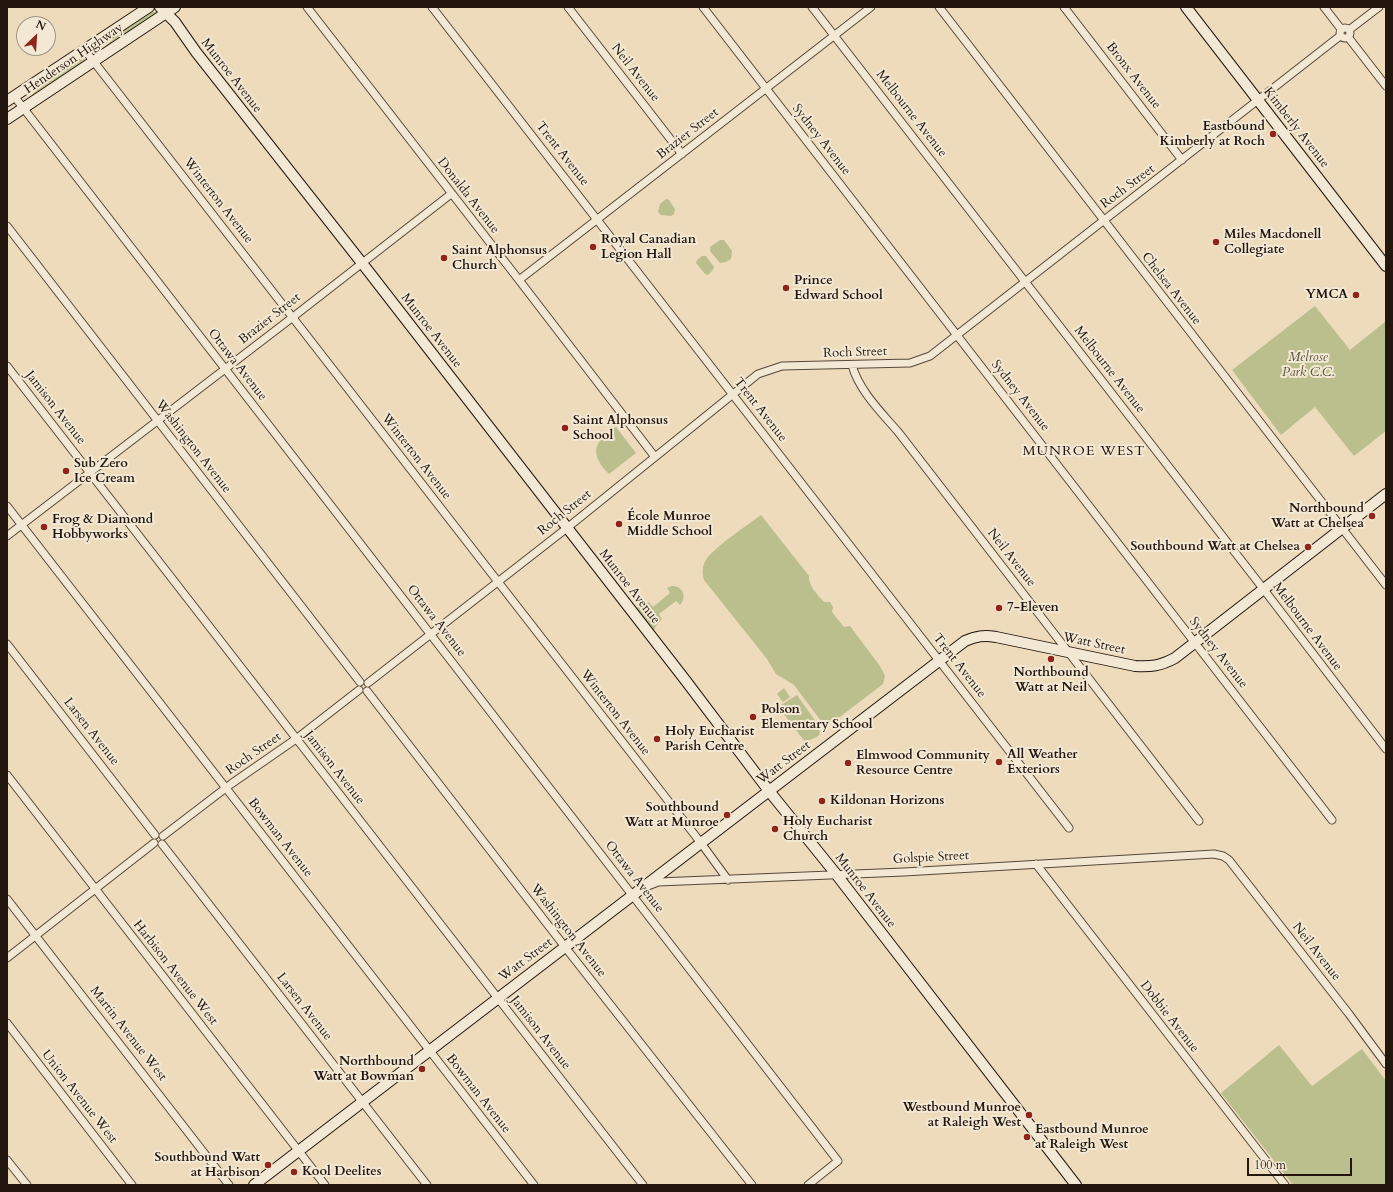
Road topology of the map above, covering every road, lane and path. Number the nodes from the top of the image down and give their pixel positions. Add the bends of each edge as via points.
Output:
1 (149, 7) edge
2 (307, 7) edge
3 (432, 7) edge
4 (568, 7) edge
5 (703, 7) edge
6 (812, 7) edge
7 (871, 7) edge
8 (939, 7) edge
9 (1064, 7) edge
10 (1186, 7) edge
11 (1324, 7) edge
12 (1379, 7) edge
13 (167, 9) edge
14 (1345, 33) junction
15 (834, 35) junction
16 (84, 49) junction
17 (94, 60) junction
18 (1386, 86) edge
19 (766, 89) junction
20 (10, 99) edge
21 (1258, 100) junction
22 (23, 108) junction
23 (7, 119) edge
24 (682, 154) junction
25 (1182, 160) junction
26 (451, 194) junction
27 (597, 220) junction
28 (1103, 220) junction
29 (7, 226) edge
30 (362, 263) junction
31 (1386, 266) edge
32 (519, 280) junction
33 (1025, 282) junction
34 (293, 317) junction
35 (957, 335) junction
36 (852, 365) junction
37 (7, 366) edge
38 (225, 370) junction
39 (732, 394) junction
40 (158, 421) junction
41 (655, 457) junction
42 (90, 473) junction
43 (1386, 494) edge
44 (7, 506) edge
45 (22, 525) junction
46 (567, 528) junction
47 (1342, 528) junction
48 (7, 536) edge
49 (497, 582) junction
50 (1386, 585) edge
51 (1263, 588) junction
52 (430, 634) junction
53 (1195, 642) junction
54 (7, 644) edge
55 (1067, 651) junction
56 (939, 660) junction
57 (363, 686) junction
58 (296, 739) junction
59 (1386, 749) edge
60 (7, 775) edge
61 (226, 788) junction
62 (770, 791) junction
63 (1199, 820) dead end
64 (1332, 820) dead end
65 (1069, 828) dead end
66 (158, 839) junction
67 (701, 843) junction
68 (1223, 856) joint
69 (1036, 864) junction
70 (836, 874) junction
71 (728, 880) junction
72 (95, 889) junction
73 (641, 889) junction
74 (632, 895) junction
75 (7, 898) edge
76 (35, 935) junction
77 (565, 947) junction
78 (7, 958) edge
79 (497, 998) junction
80 (7, 1023) edge
81 (429, 1050) junction
82 (1386, 1064) edge
83 (362, 1102) junction
84 (298, 1151) junction
85 (7, 1160) edge
86 (26, 1185) edge
87 (132, 1185) edge
88 (229, 1185) edge
89 (254, 1185) edge
90 (324, 1185) edge
91 (427, 1185) edge
92 (534, 1185) edge
93 (642, 1185) edge
94 (752, 1185) edge
95 (808, 1185) edge
96 (1076, 1185) edge
97 (1285, 1185) edge

1 - 16 street, Henderson Highway
2 - 26 street, Donalda Avenue
3 - 27 street, Trent Avenue
4 - 24 street, Neil Avenue
5 - 19 street, Sydney Avenue
6 - 15 street, Melbourne Avenue
7 - 15 street, Brazier Street
8 - 28 street, Chelsea Avenue
9 - 25 street, Bronx Avenue
10 - 21 street, Kimberly Avenue
11 - 14 street
12 - 14 street, Roch Street
13 - 17 street, Henderson Highway
13 - 30 street, Munroe Avenue via 200,58
14 - 18 street
14 - 21 street, Roch Street
15 - 19 street, Brazier Street
15 - 33 street, Melbourne Avenue
16 - 17 street, Winterton Avenue
16 - 20 street, Henderson Highway
17 - 22 street, Henderson Highway
17 - 34 street, Winterton Avenue
19 - 24 street, Brazier Street
19 - 35 street, Sydney Avenue
20 - 22 street, Ottawa Avenue
21 - 25 street, Roch Street
21 - 31 street, Kimberly Avenue
22 - 23 street, Henderson Highway
22 - 38 street, Ottawa Avenue
24 - 27 street, Brazier Street
25 - 28 street, Roch Street
26 - 30 street, Brazier Street
26 - 32 street, Donalda Avenue
27 - 32 street, Brazier Street
27 - 39 street, Trent Avenue
28 - 33 street, Roch Street
28 - 47 street, Chelsea Avenue
29 - 40 street, Washington Avenue
30 - 34 street, Brazier Street
30 - 46 street, Munroe Avenue
32 - 41 street, Donalda Avenue
33 - 35 street, Roch Street
33 - 51 street, Melbourne Avenue
34 - 38 street, Brazier Street
34 - 49 street, Winterton Avenue
35 - 36 street, Roch Street via 930,356 910,363
35 - 53 street, Sydney Avenue
36 - 39 street, Roch Street via 782,366 758,374
36 - 55 street, Neil Avenue via 854,375 866,393
37 - 42 street, Jamison Avenue
38 - 40 street, Brazier Street
38 - 52 street, Ottawa Avenue
39 - 41 street, Roch Street
39 - 56 street, Trent Avenue
40 - 42 street, Brazier Street
40 - 57 street, Washington Avenue
41 - 46 street, Roch Street
42 - 45 street, Brazier Street
42 - 58 street, Jamison Avenue
43 - 47 street, Watt Street
44 - 45 street, Bowman Avenue
45 - 48 street, Brazier Street
45 - 61 street, Bowman Avenue
46 - 49 street, Roch Street
46 - 62 street, Munroe Avenue
47 - 50 street, Chelsea Avenue
47 - 51 street, Watt Street
49 - 52 street, Roch Street
49 - 67 street, Winterton Avenue
51 - 53 street, Watt Street
51 - 59 street, Melbourne Avenue
52 - 57 street, Roch Street
52 - 74 street, Ottawa Avenue
53 - 55 street, Watt Street via 1175,658 1151,667 1135,666
53 - 64 street, Sydney Avenue
54 - 66 street, Larsen Avenue
55 - 56 street, Watt Street via 984,635 965,641
55 - 63 street, Neil Avenue
56 - 62 street, Watt Street
56 - 65 street, Trent Avenue
57 - 58 street, Roch Street
57 - 77 street, Washington Avenue
58 - 61 street, Roch Street
58 - 79 street, Jamison Avenue
60 - 72 street, Harbison Avenue West
61 - 66 street, Roch Street
61 - 81 street, Bowman Avenue
62 - 67 street, Watt Street
62 - 70 street, Munroe Avenue
66 - 72 street, Roch Street
66 - 83 street, Larsen Avenue
67 - 71 street, Winterton Avenue
67 - 73 street, Watt Street
68 - 69 street, Golspie Street via 1214,854
68 - 82 street, Neil Avenue via 1229,860
69 - 70 street, Golspie Street
69 - 97 street, Dobbie Avenue
70 - 71 street, Golspie Street
70 - 96 street, Munroe Avenue
71 - 73 street, Golspie Street via 658,882
72 - 76 street, Roch Street
72 - 84 street, Harbison Avenue West
73 - 74 street, Watt Street
74 - 77 street, Watt Street
74 - 95 street, Ottawa Avenue via 838,1161
75 - 76 street, Martin Avenue West
76 - 78 street, Roch Street
76 - 88 street, Martin Avenue West
77 - 79 street, Watt Street
77 - 94 street, Washington Avenue
79 - 81 street, Watt Street
79 - 93 street, Jamison Avenue
80 - 87 street, Union Avenue West
81 - 83 street, Watt Street
81 - 92 street, Bowman Avenue
83 - 84 street, Watt Street
83 - 91 street, Larsen Avenue
84 - 89 street, Watt Street
84 - 90 street, Harbison Avenue West
85 - 86 street

